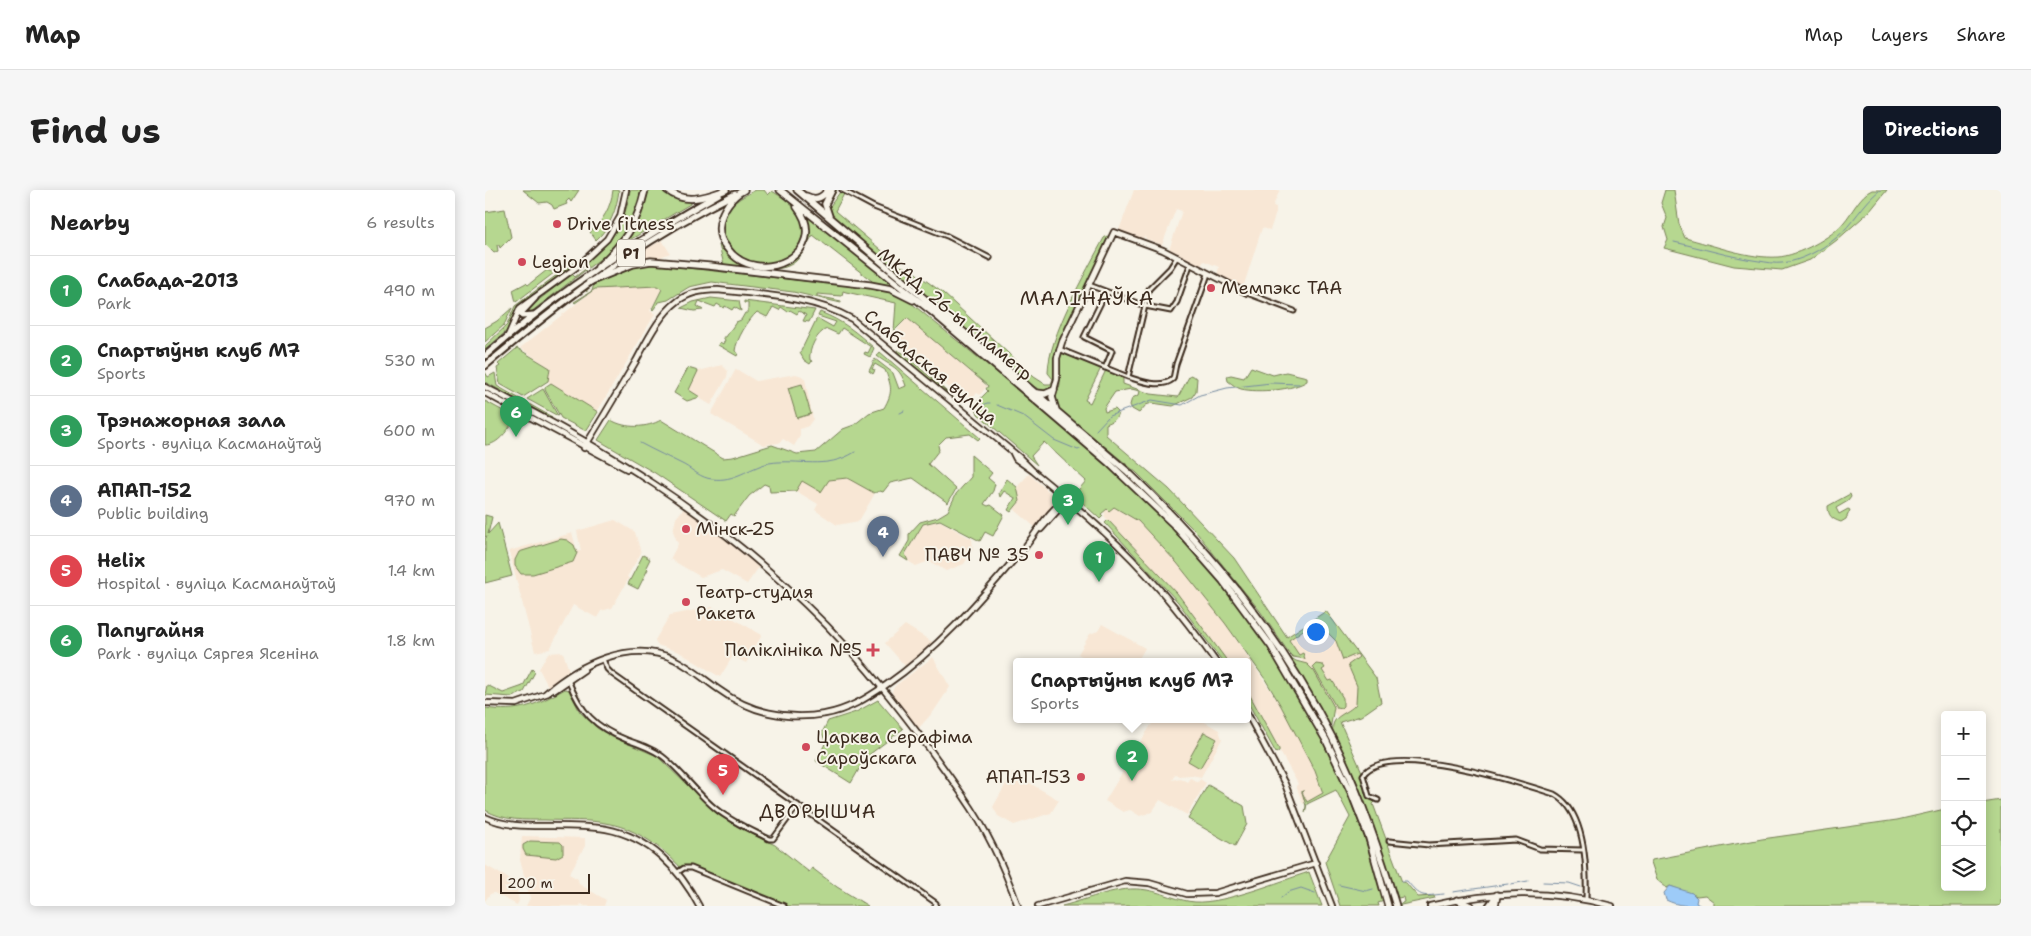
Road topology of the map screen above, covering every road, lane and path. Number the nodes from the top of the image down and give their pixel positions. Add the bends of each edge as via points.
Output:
1 (627, 190) edge
2 (645, 190) edge
3 (667, 190) edge
4 (726, 190) edge
5 (779, 190) edge
6 (828, 190) edge
7 (832, 190) edge
8 (741, 191) edge
9 (798, 191) edge
10 (845, 191) edge
11 (785, 195) junction
12 (831, 220) junction
13 (1177, 257) junction
14 (990, 258) dead end
15 (1190, 265) junction
16 (598, 267) junction
17 (1208, 274) junction
18 (589, 282) junction
19 (1089, 285) junction
20 (1106, 292) junction
21 (1247, 293) joint
22 (535, 298) junction
23 (1145, 306) junction
24 (931, 311) junction
25 (1294, 311) dead end
26 (537, 312) junction
27 (507, 337) junction
28 (1059, 349) junction
29 (485, 356) edge
30 (485, 366) edge
31 (1105, 368) junction
32 (1128, 377) junction
33 (485, 387) edge
34 (1032, 390) junction
35 (1054, 390) junction
36 (485, 393) edge
37 (1057, 412) junction
38 (587, 442) junction
39 (584, 448) junction
40 (1110, 461) junction
41 (640, 475) junction
42 (1067, 499) junction
43 (1213, 658) edge
44 (603, 659) junction
45 (568, 679) junction
46 (882, 688) junction
47 (485, 703) edge
48 (1251, 720) edge
49 (1377, 800) dead end
50 (797, 805) junction
51 (1363, 814) junction
52 (485, 817) edge
53 (1389, 841) dead end
54 (1583, 850) junction
55 (1315, 863) junction
56 (678, 872) junction
57 (1499, 894) junction
58 (1586, 899) junction
59 (1457, 900) junction
60 (1395, 904) edge
61 (1388, 905) edge
62 (699, 906) edge
63 (784, 906) edge
64 (935, 906) edge
65 (1017, 906) edge
66 (1038, 906) edge
67 (1332, 906) edge
68 (1430, 906) edge
69 (1471, 906) edge
70 (1489, 906) edge
71 (1495, 906) edge
72 (1612, 906) edge

1 - 22 main road via 619,220 605,242
2 - 16 highway via 628,235
3 - 4 highway via 683,198 694,199
4 - 16 main road, Р1
5 - 11 highway, МКАД, 26-ы кіламетр
6 - 9 highway via 816,199
7 - 12 highway via 825,204
8 - 11 highway via 723,213 720,235 733,256 759,266 777,265 789,260 799,252 804,242 807,231 803,217
8 - 18 main road, Р1 via 644,245
9 - 12 highway, МКАД, 26-ы кіламетр
10 - 14 street
11 - 24 highway, МКАД, 26-ы кіламетр
12 - 34 highway, МКАД, 26-ы кіламетр
13 - 15 main road
13 - 19 main road via 1114,232
13 - 23 street via 1171,268 1149,289
15 - 17 main road
15 - 23 street via 1173,310
16 - 26 main road, Р1
17 - 21 main road
17 - 32 street via 1173,379 1149,383
18 - 24 highway via 639,262 685,263 880,286 902,294
18 - 30 main road, Р1
19 - 20 street
19 - 28 main road
20 - 23 street
20 - 31 street via 1084,337 1112,350
21 - 25 street
22 - 26 main road via 521,314 525,317
22 - 27 main road via 519,309
23 - 32 street
24 - 40 highway, МКАД, 26-ы кіламетр
26 - 27 main road, Р1
27 - 29 main road, Р1
28 - 31 street
28 - 35 main road
31 - 32 street
33 - 38 main road
34 - 35 highway via 1042,394
34 - 37 highway, МКАД, 26-ы кіламетр
35 - 37 highway via 1052,402
36 - 39 main road
37 - 40 highway, МКАД, 26-ы кіламетр
38 - 39 main road, Слабадская вуліца
38 - 41 main road
38 - 42 main road, Слабадская вуліца via 666,313 685,296 703,290 718,290 808,301 847,316
39 - 41 main road
40 - 51 highway via 1179,522 1241,594 1304,687 1333,739
41 - 46 main road via 700,515 755,558 808,606
42 - 43 main road, Слабадская вуліца via 1144,572
42 - 46 main road via 949,633 925,657
44 - 45 main road
44 - 46 main road via 629,652 660,654 683,664 743,704 784,716 835,712
44 - 50 street via 612,674
45 - 47 main road via 547,693 516,704
45 - 50 street via 579,705 596,723 662,756 730,819 769,839 775,837
46 - 65 main road via 977,816 1000,860
48 - 55 main road via 1285,784
49 - 54 street via 1369,796 1363,777 1366,772 1389,761 1436,763 1560,797 1575,816
50 - 64 street via 936,903
51 - 60 highway via 1377,843
51 - 61 highway
52 - 56 main road via 524,826 585,826 615,831 656,853
53 - 54 street via 1437,845 1516,840 1540,849
54 - 58 street
55 - 66 main road via 1215,893 1187,894 1149,883 1125,881
55 - 67 main road
56 - 62 main road
56 - 63 street via 691,868
57 - 58 main road via 1537,893
57 - 59 main road
57 - 70 highway
57 - 71 highway
58 - 72 main road
59 - 68 main road
59 - 69 highway

